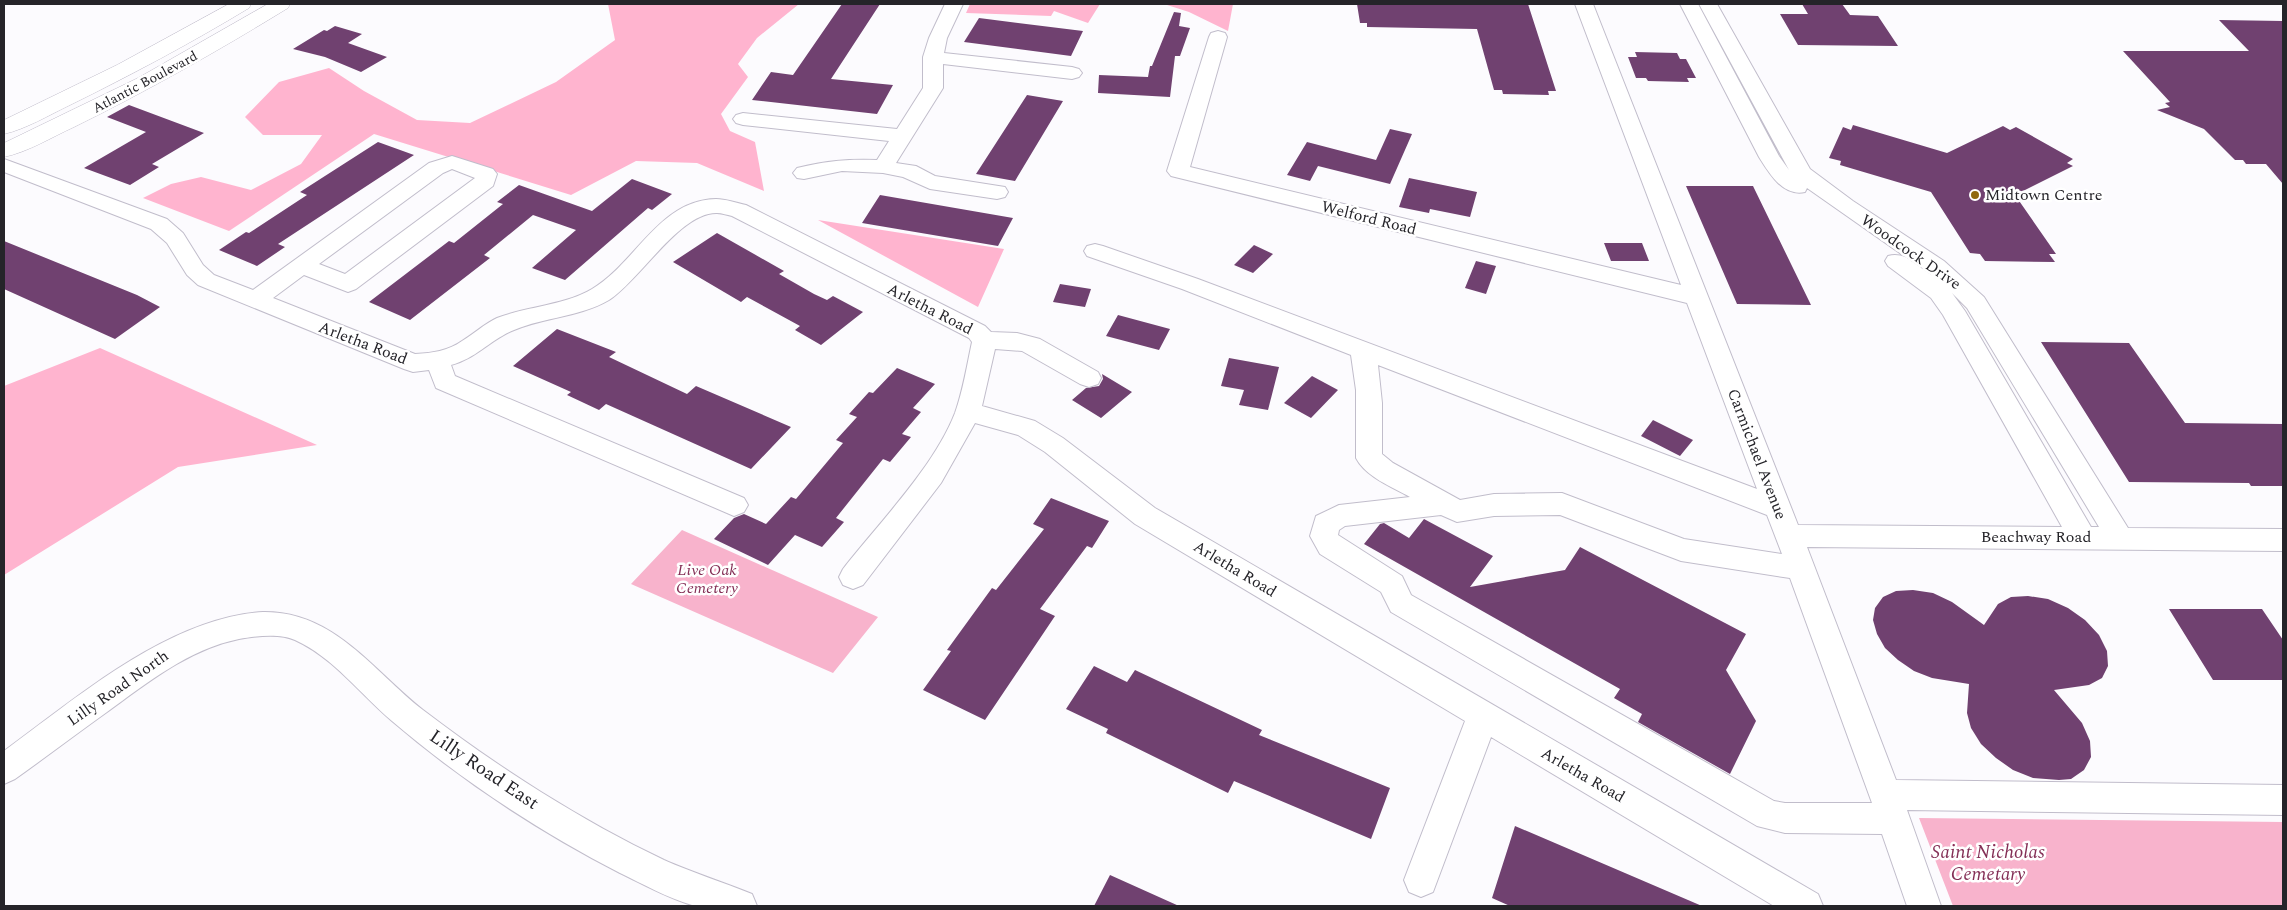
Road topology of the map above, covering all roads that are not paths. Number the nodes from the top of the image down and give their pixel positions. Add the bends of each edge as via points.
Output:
1 (242, 4) edge
2 (281, 4) edge
3 (954, 4) edge
4 (1584, 4) edge
5 (1689, 4) edge
6 (1708, 4) edge
7 (1218, 37) dead end
8 (933, 57) junction
9 (1072, 73) dead end
10 (743, 120) dead end
11 (4, 128) edge
12 (904, 136) junction
13 (4, 151) edge
14 (4, 164) edge
15 (883, 167) junction
16 (804, 173) dead end
17 (996, 192) dead end
18 (1095, 251) dead end
19 (302, 266) junction
20 (1696, 297) junction
21 (255, 300) junction
22 (985, 340) junction
23 (1362, 350) junction
24 (438, 362) junction
25 (1089, 378) dead end
26 (968, 412) junction
27 (1444, 504) junction
28 (734, 506) dead end
29 (1777, 508) junction
30 (1789, 536) junction
31 (2082, 537) junction
32 (2118, 537) junction
33 (2283, 540) edge
34 (1801, 568) junction
35 (853, 577) dead end
36 (242, 627) joint
37 (1482, 716) junction
38 (4, 768) edge
39 (2283, 800) edge
40 (1890, 807) junction
41 (1422, 880) dead end
42 (740, 906) edge
43 (1806, 906) edge
44 (1924, 906) edge

1 - 11 main road, Atlantic Boulevard via 172,45
2 - 13 main road, Atlantic Boulevard via 147,82
3 - 8 street
4 - 20 street, Carmichael Avenue
5 - 31 street, Woodcock Drive via 1756,133 1782,174 1939,292 1953,311
6 - 32 street, Woodcock Drive via 1802,173 1938,268 1976,303
7 - 20 street, Welford Road via 1178,171
8 - 9 street
8 - 12 street via 933,88
10 - 12 street
12 - 15 street
14 - 21 street, Arletha Road via 159,224 175,238 195,270 206,280
15 - 16 street via 842,165
15 - 17 street via 909,171 930,182
18 - 23 street
19 - 19 lane via 436,168 452,162 486,174 485,181 348,284
19 - 21 lane
20 - 29 street, Carmichael Avenue
21 - 24 street, Arletha Road via 413,363
22 - 24 street, Arletha Road via 976,332 724,205 693,210 679,218 615,284 601,294 583,303 492,330 468,349
22 - 25 street via 1031,345
22 - 26 street, Arletha Road
23 - 27 street via 1370,389 1369,458
23 - 29 street
24 - 28 street via 445,382
26 - 35 street via 958,436 942,460
26 - 37 street, Arletha Road via 1026,428 1054,445 1146,516
27 - 34 street via 1457,512 1494,505 1562,504 1681,550
27 - 40 street via 1339,516 1326,524 1324,536 1330,546 1392,584 1401,603 1769,815 1785,818
29 - 30 street, Carmichael Avenue
30 - 31 street, Beachway Road
30 - 34 street, Carmichael Avenue
31 - 32 street, Beachway Road
32 - 33 street, Beachway Road
34 - 40 street, Carmichael Avenue
36 - 38 street, Lilly Road North via 191,640 173,649
36 - 42 street, Lilly Road East via 278,625 302,629 326,644 412,720 513,793 632,862
37 - 41 street
37 - 43 street, Arletha Road
39 - 40 street
40 - 44 street, Carmichael Avenue

